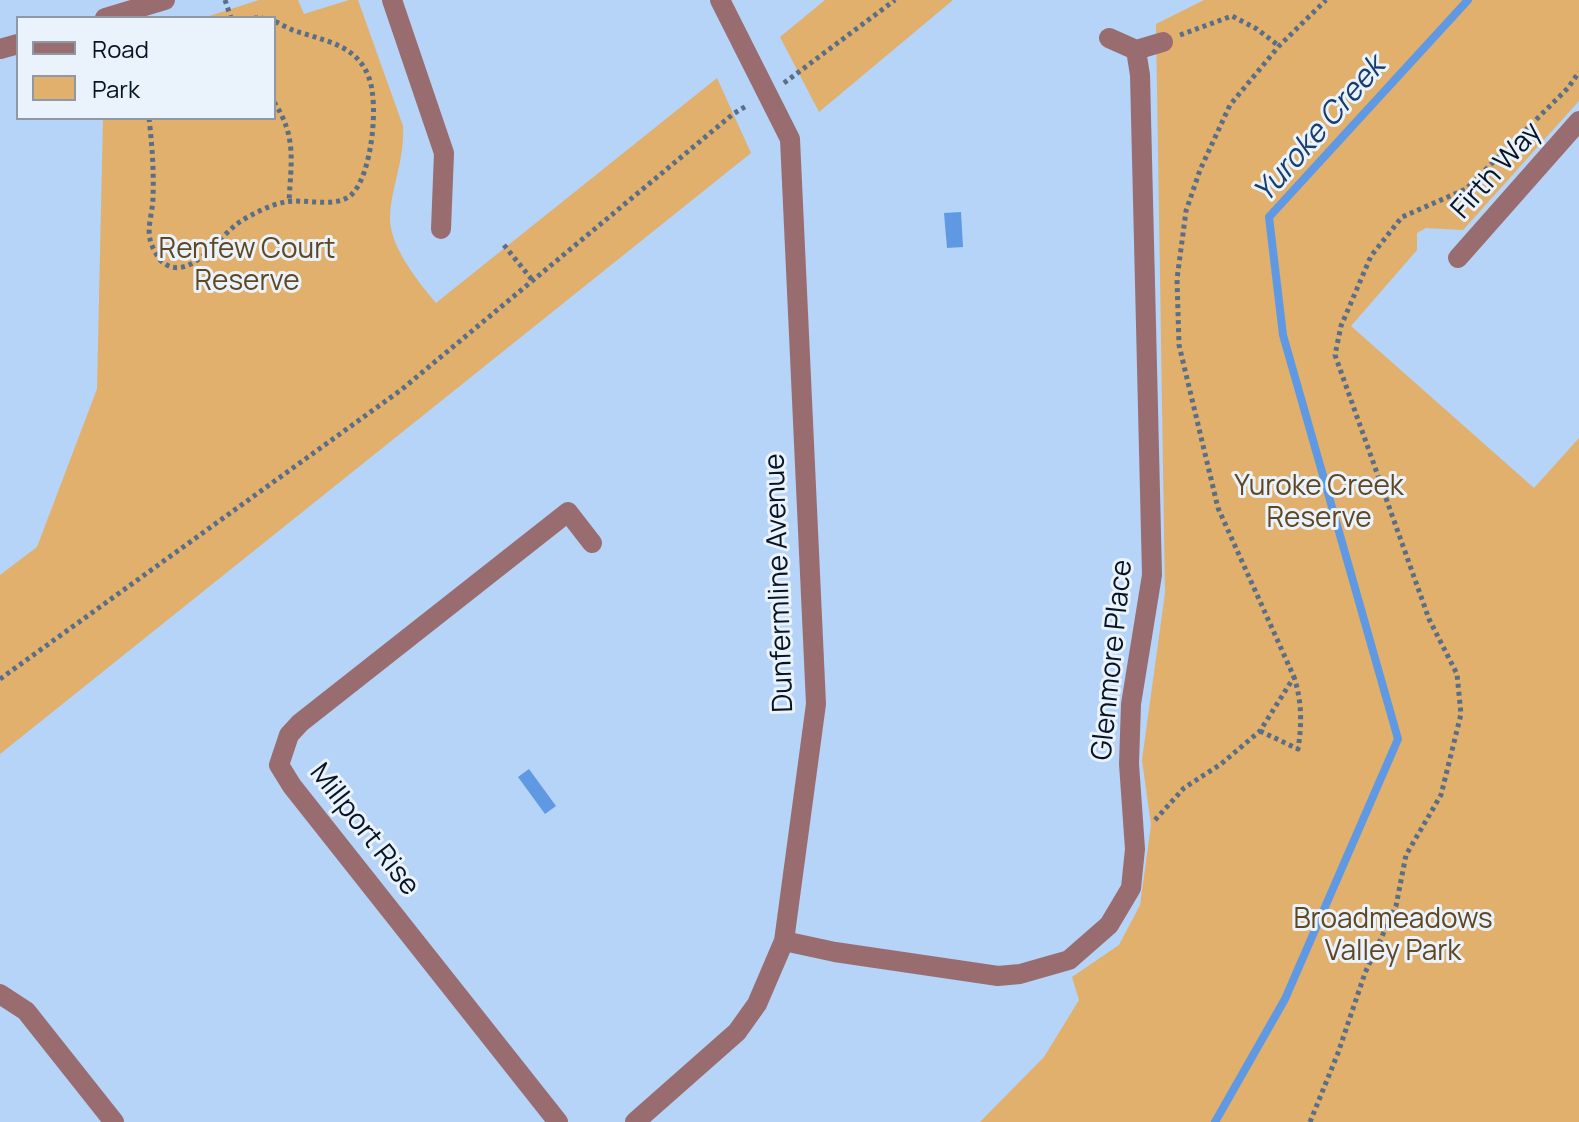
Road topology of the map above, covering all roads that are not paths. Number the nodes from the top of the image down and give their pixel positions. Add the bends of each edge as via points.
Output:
1 (165, 0) edge
2 (392, 0) edge
3 (720, 0) edge
4 (112, 16) edge
5 (1109, 38) dead end
6 (1163, 42) road end
7 (1136, 50) junction
8 (1579, 121) edge
9 (441, 229) dead end
10 (1458, 258) dead end
11 (592, 543) dead end
12 (784, 941) junction
13 (0, 994) edge
14 (114, 1122) edge
15 (558, 1122) edge
16 (635, 1122) edge

1 - 4 street
2 - 9 street via 444,153
3 - 12 street, Dunfermline Avenue via 790,139 816,704
5 - 7 street
6 - 7 street
7 - 12 street, Glenmore Place via 1152,575 1131,704 1131,888 1109,925 1069,960 1020,974 998,976
8 - 10 street, Firth Way
11 - 15 street, Millport Rise via 566,502 300,723 289,735 279,765
12 - 16 street, Dunfermline Avenue via 757,1004 737,1032
13 - 14 street via 26,1011

